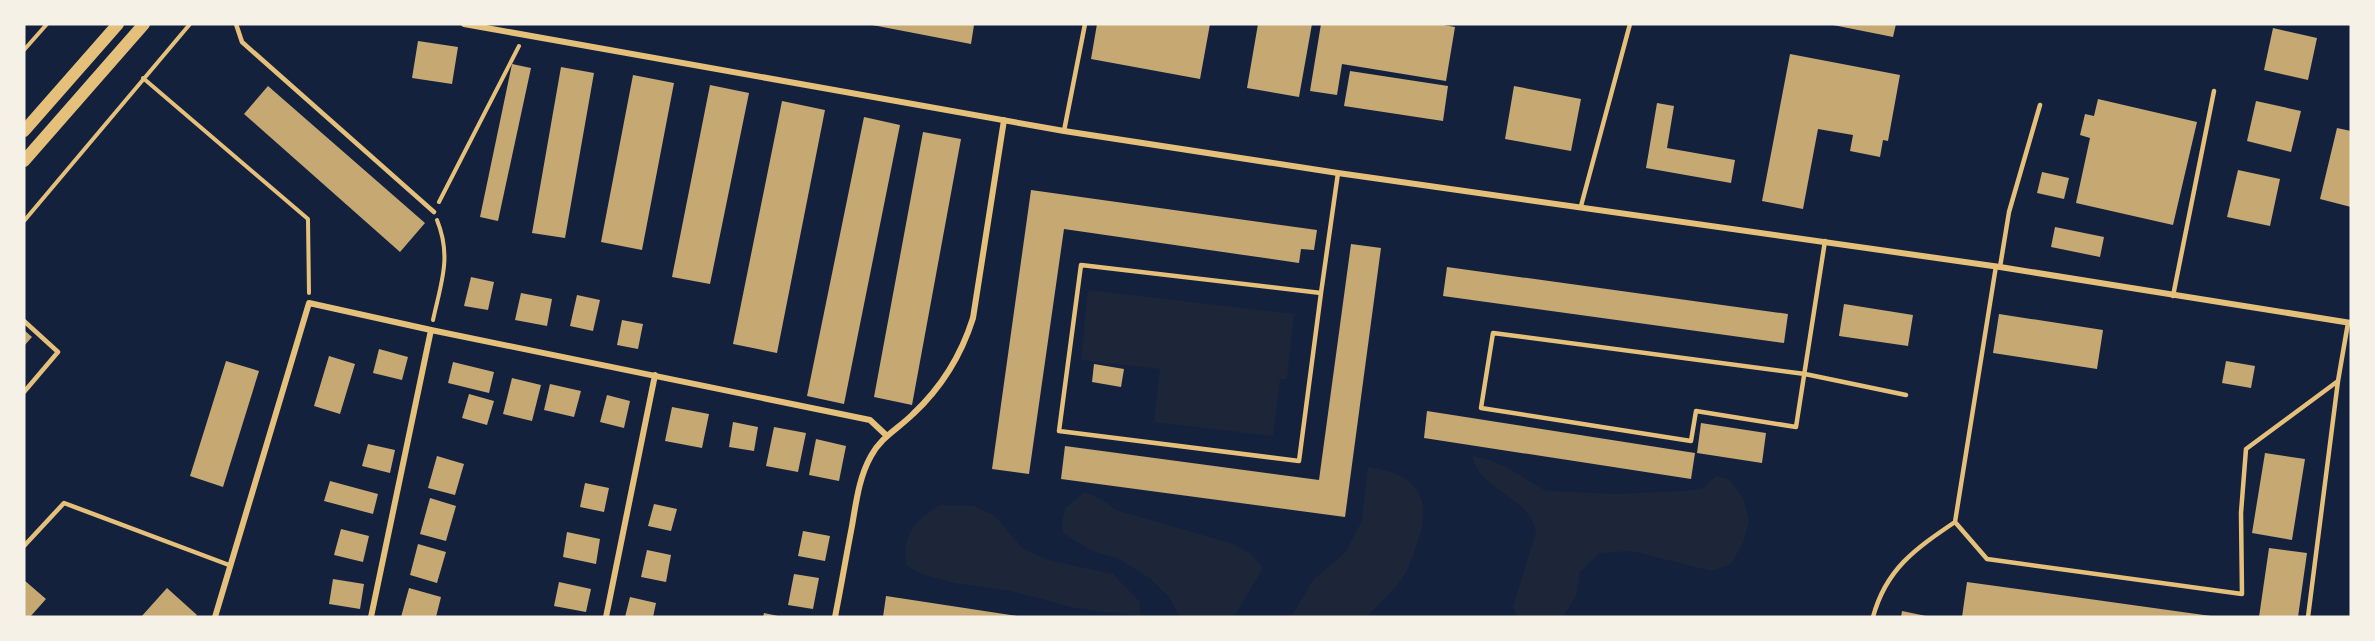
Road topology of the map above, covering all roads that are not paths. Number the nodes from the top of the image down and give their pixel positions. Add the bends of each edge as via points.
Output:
1 (118, 24) edge
2 (144, 24) edge
3 (236, 24) edge
4 (464, 24) edge
5 (1085, 24) edge
6 (1630, 24) edge
7 (2214, 91) dead end
8 (2040, 105) dead end
9 (1004, 120) junction
10 (24, 131) edge
11 (1064, 131) junction
12 (24, 161) edge
13 (1338, 173) junction
14 (1581, 206) junction
15 (434, 212) road end
16 (1825, 241) junction
17 (1998, 267) junction
18 (1321, 293) junction
19 (2173, 296) junction
20 (24, 321) edge
21 (2350, 323) edge
22 (431, 330) junction
23 (1805, 374) junction
24 (655, 375) junction
25 (2338, 381) junction
26 (24, 392) edge
27 (1906, 394) dead end
28 (886, 435) junction
29 (1955, 522) junction
30 (24, 546) edge
31 (229, 565) junction
32 (215, 617) edge
33 (371, 617) edge
34 (606, 617) edge
35 (836, 617) edge
36 (1873, 617) edge
37 (2308, 617) edge

1 - 10 main road
2 - 12 main road
3 - 15 lane via 242,42
4 - 9 street
5 - 11 lane
6 - 14 lane
7 - 19 lane
8 - 17 lane via 2009,212
9 - 11 street
9 - 28 street via 966,342 939,387 912,416
11 - 13 street
13 - 14 street
13 - 18 lane
14 - 16 street
16 - 17 street
16 - 23 lane
17 - 19 street
17 - 29 lane
18 - 18 lane via 1081,265 1059,431 1299,461
19 - 21 street
20 - 26 lane via 58,352
21 - 25 lane
22 - 24 street
22 - 31 street via 309,303
22 - 33 street
23 - 23 lane via 1796,427 1696,411 1691,441 1481,408 1493,333
23 - 27 lane
24 - 28 street via 870,420
24 - 34 street
25 - 29 lane via 2246,449 2241,513 2242,594 1987,559
25 - 37 lane
28 - 35 street via 871,456 859,484
29 - 36 lane via 1919,547 1890,577
30 - 31 lane via 64,503
31 - 32 street

